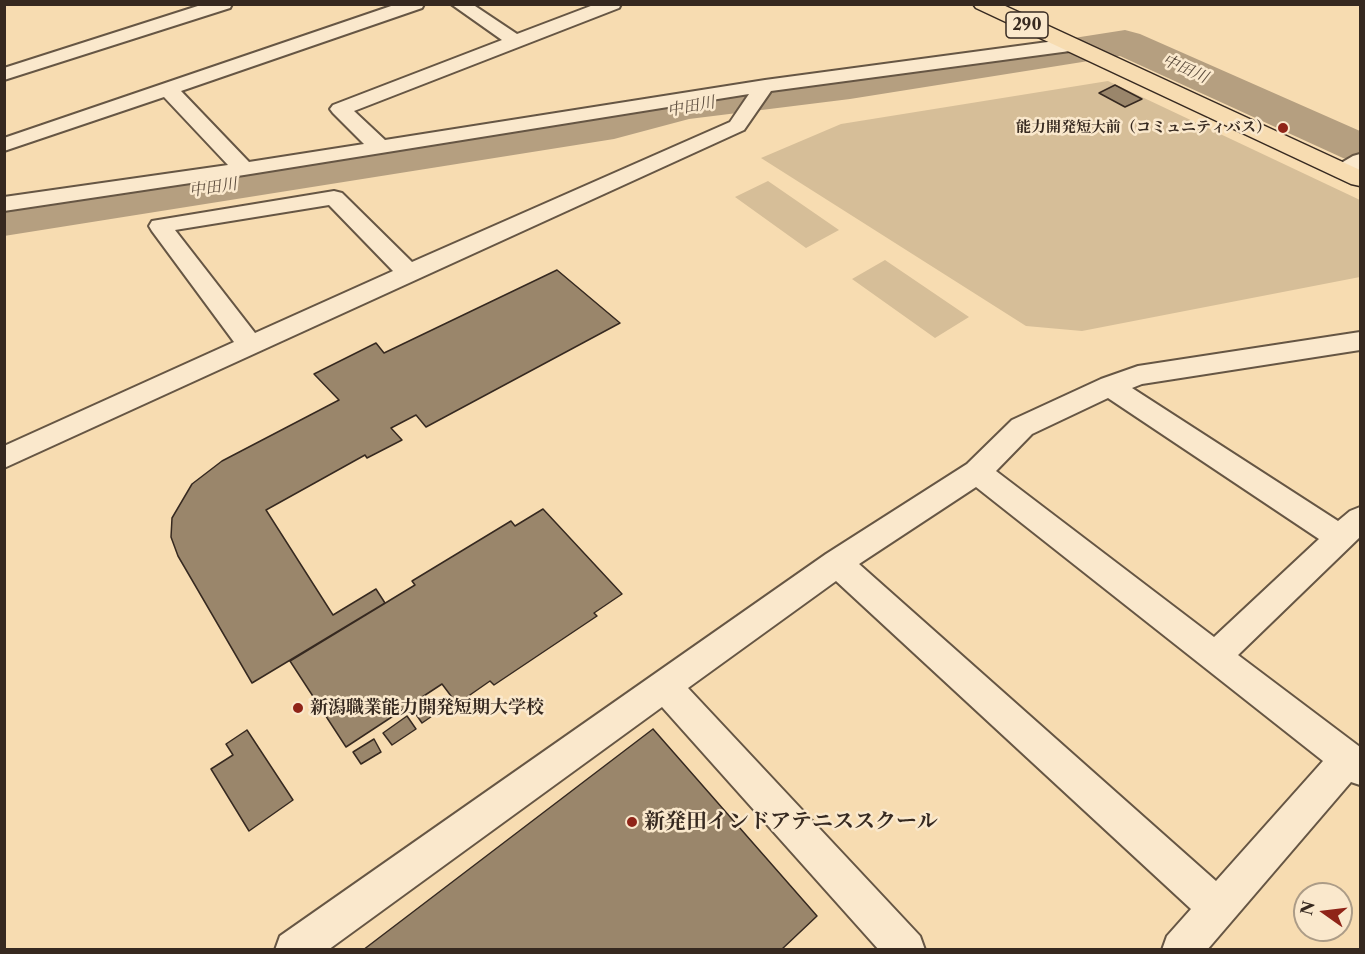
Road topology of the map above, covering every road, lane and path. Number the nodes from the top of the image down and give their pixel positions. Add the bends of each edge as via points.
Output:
1 (224, 4) edge
2 (416, 4) edge
3 (459, 4) edge
4 (613, 4) edge
5 (985, 5) edge
6 (514, 41) junction
7 (1070, 45) junction
8 (4, 74) edge
9 (765, 86) junction
10 (169, 90) junction
11 (4, 145) edge
12 (380, 146) junction
13 (244, 169) junction
14 (1355, 170) edge
15 (4, 204) edge
16 (409, 273) junction
17 (1360, 341) edge
18 (250, 345) junction
19 (1110, 386) junction
20 (4, 458) edge
21 (977, 472) junction
22 (1351, 528) edge
23 (837, 563) junction
24 (1215, 656) junction
25 (665, 687) junction
26 (1354, 764) edge
27 (1218, 908) junction
28 (294, 950) edge
29 (906, 950) edge
30 (1181, 950) edge

1 - 8 street
2 - 10 street
3 - 6 street
4 - 6 street
5 - 7 highway, 290
6 - 12 street via 340,109
7 - 9 street
7 - 14 highway, 290
9 - 12 street
9 - 16 street via 737,126
10 - 11 street
10 - 13 street
12 - 13 street
13 - 15 street
16 - 18 street
16 - 18 street via 334,198 160,226
17 - 19 street via 1138,375
18 - 20 street
19 - 21 street via 1022,427
19 - 22 street
21 - 23 street
21 - 24 street
22 - 24 street
23 - 25 street
23 - 27 street
24 - 26 street
25 - 28 street
25 - 29 street
26 - 27 street
27 - 30 street

